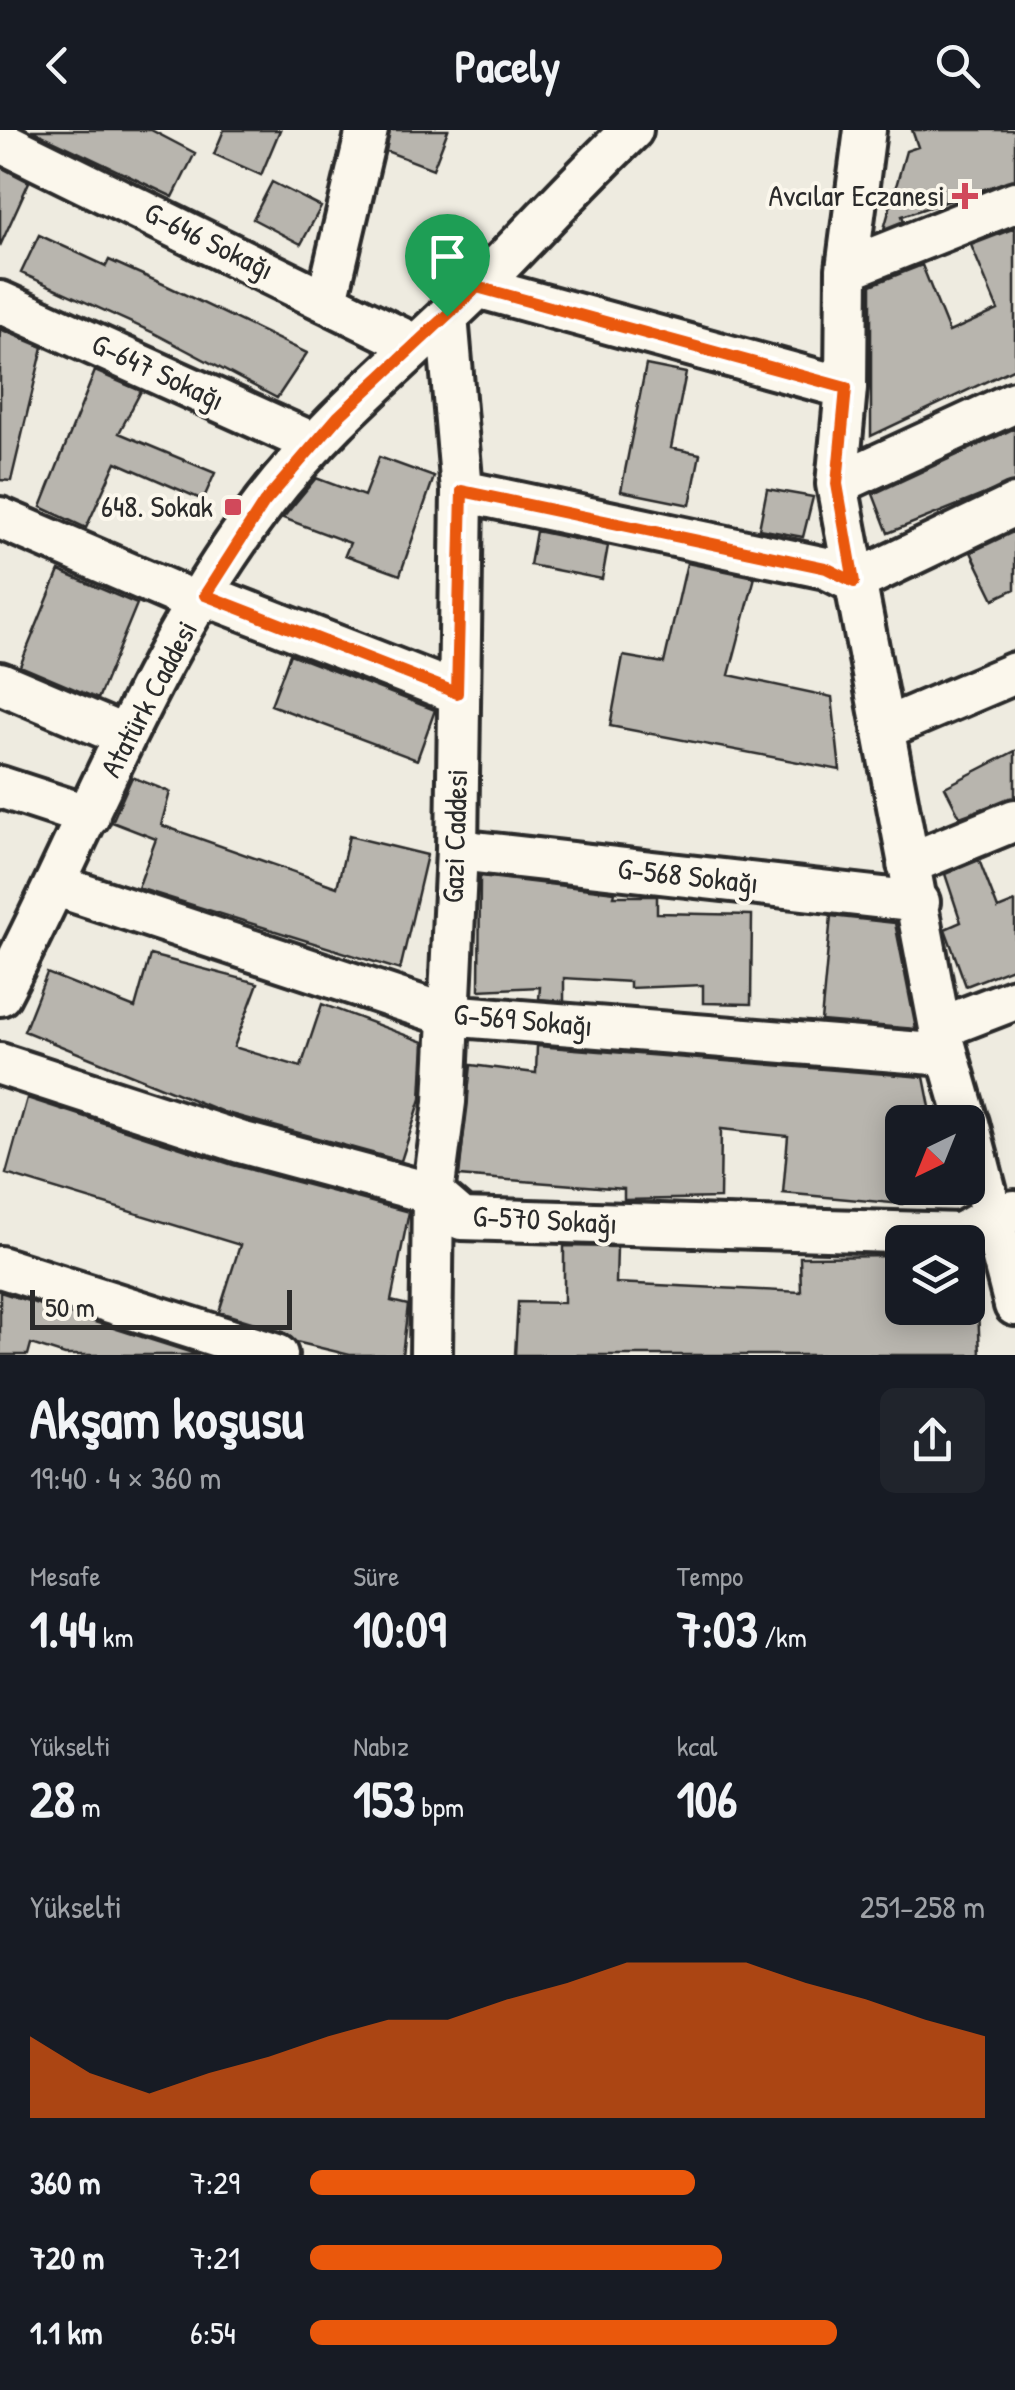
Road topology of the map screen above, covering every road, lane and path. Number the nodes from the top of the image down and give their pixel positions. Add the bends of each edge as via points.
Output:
1 (632, 130) edge
2 (865, 130) edge
3 (358, 133) edge
4 (0, 141) edge
5 (1015, 202) edge
6 (847, 269) junction
7 (477, 287) junction
8 (327, 300) junction
9 (0, 302) edge
10 (447, 316) junction
11 (415, 345) junction
12 (846, 388) junction
13 (1015, 402) edge
14 (314, 444) junction
15 (837, 484) junction
16 (462, 491) junction
17 (1015, 505) edge
18 (0, 518) edge
19 (854, 582) junction
20 (202, 600) junction
21 (1015, 673) edge
22 (0, 683) edge
23 (457, 693) junction
24 (882, 729) junction
25 (125, 736) junction
26 (0, 787) edge
27 (89, 816) junction
28 (1015, 820) edge
29 (457, 850) junction
30 (914, 883) junction
31 (57, 886) junction
32 (0, 995) edge
33 (1015, 999) edge
34 (447, 1016) junction
35 (944, 1042) junction
36 (0, 1064) edge
37 (962, 1105) edge
38 (985, 1167) edge
39 (433, 1194) junction
40 (1004, 1213) edge
41 (0, 1267) edge
42 (1015, 1305) edge
43 (278, 1355) edge
44 (431, 1355) edge

1 - 7 street, Atatürk Caddesi
2 - 6 street
3 - 8 street
4 - 8 street, G-646 Sokağı
5 - 6 street
6 - 12 street
7 - 10 street, Atatürk Caddesi
7 - 12 street
8 - 11 street, G-646 Sokağı
9 - 14 street, G-647 Sokağı
10 - 11 street, Atatürk Caddesi
10 - 16 street, Gazi Caddesi
11 - 14 street, Atatürk Caddesi
12 - 15 street
13 - 15 street
14 - 20 street, Atatürk Caddesi via 264,503
15 - 19 street
16 - 19 street via 826,568
16 - 23 street, Gazi Caddesi
17 - 19 street
18 - 20 street
19 - 24 street
20 - 23 street
20 - 25 street, Atatürk Caddesi
21 - 24 street
22 - 25 street
23 - 29 street, Gazi Caddesi
24 - 30 street
25 - 27 street, Atatürk Caddesi
26 - 27 street
27 - 31 street, Atatürk Caddesi
28 - 30 street
29 - 30 street, G-568 Sokağı
29 - 34 street, Gazi Caddesi
30 - 35 street
31 - 32 street, Atatürk Caddesi
31 - 34 street, G-569 Sokağı
33 - 35 street
34 - 35 street, G-569 Sokağı
34 - 39 street, Gazi Caddesi
35 - 37 street
36 - 39 street, G-570 Sokağı via 240,1142
38 - 40 street
39 - 40 street, G-570 Sokağı via 462,1219 961,1234
39 - 44 street, Gazi Caddesi
40 - 42 street
41 - 43 street

